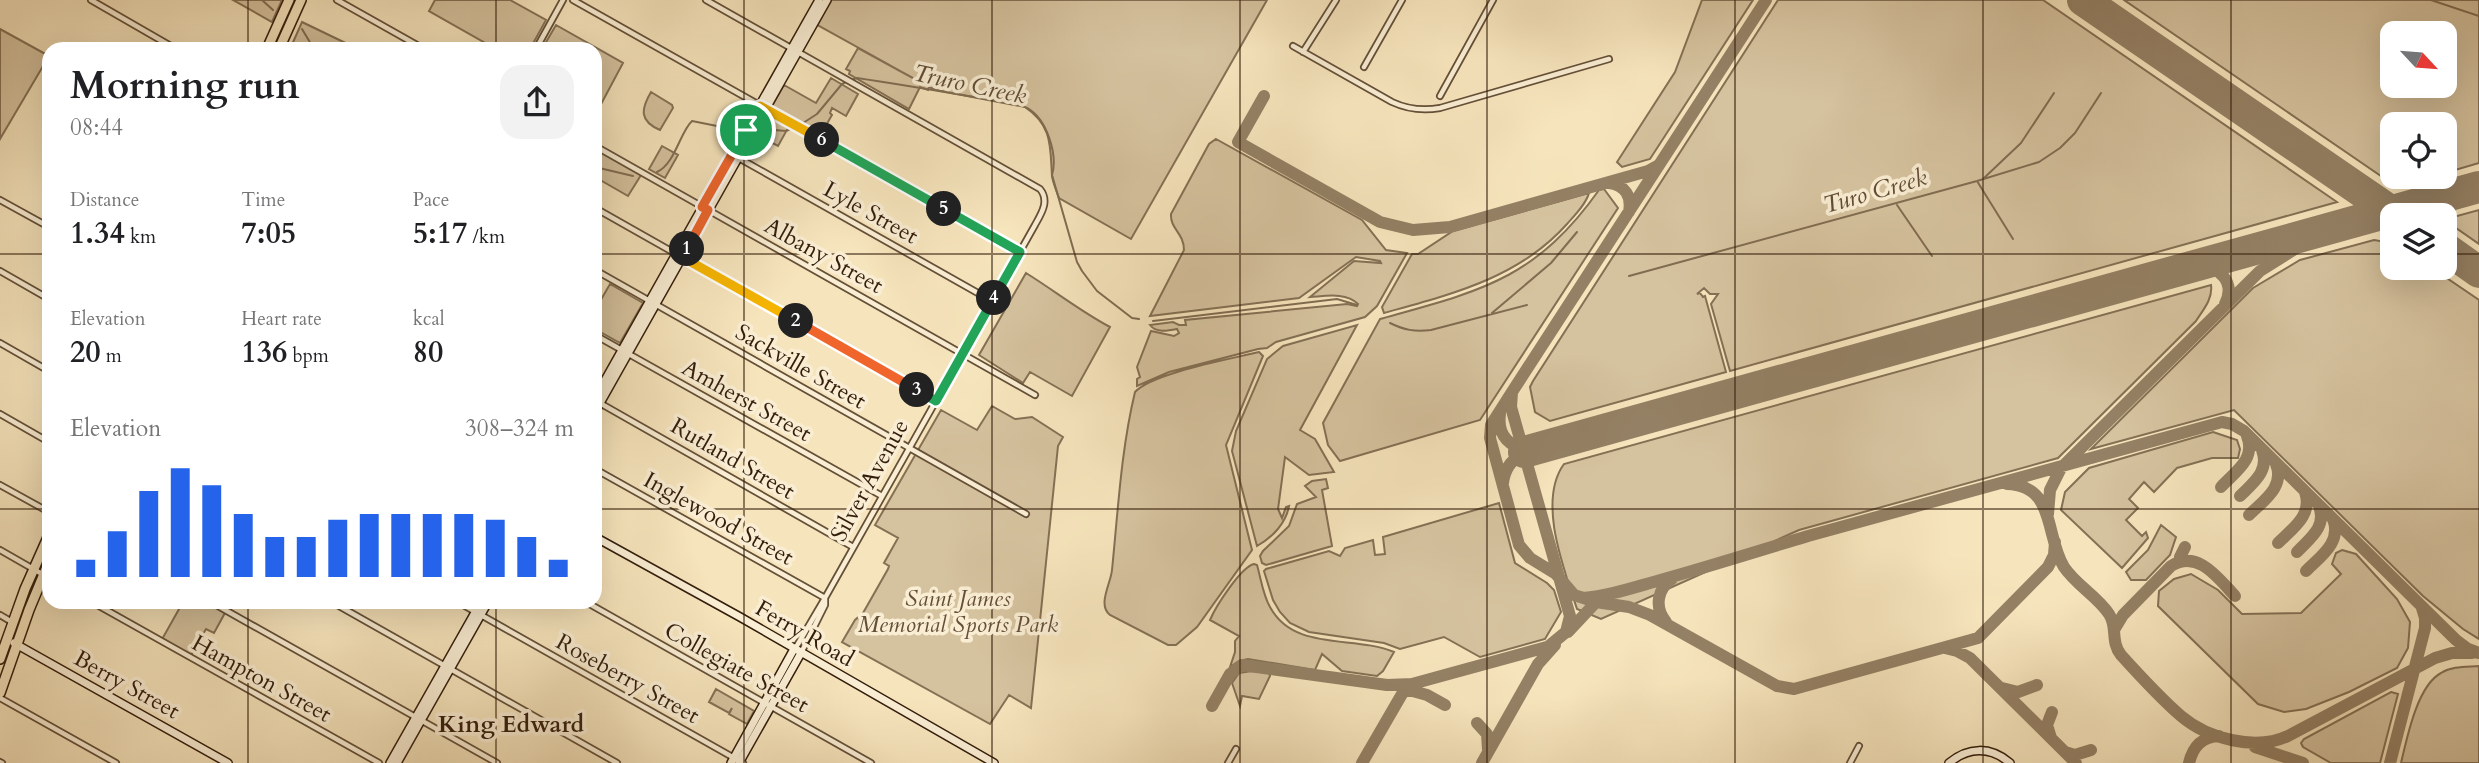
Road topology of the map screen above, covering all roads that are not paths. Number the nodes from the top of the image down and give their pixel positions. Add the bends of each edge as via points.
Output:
1 (91, 0) edge
2 (289, 0) edge
3 (301, 0) edge
4 (337, 0) edge
5 (563, 0) edge
6 (573, 0) edge
7 (705, 0) edge
8 (819, 0) edge
9 (827, 0) edge
10 (1336, 0) edge
11 (1402, 0) edge
12 (1493, 0) edge
13 (164, 42) edge
14 (270, 42) edge
15 (282, 42) edge
16 (412, 42) edge
17 (540, 42) edge
18 (1293, 46) dead end
19 (795, 50) junction
20 (1303, 52) junction
21 (1609, 59) dead end
22 (1364, 67) dead end
23 (1440, 96) dead end
24 (763, 107) junction
25 (602, 150) edge
26 (735, 156) junction
27 (0, 200) edge
28 (705, 209) junction
29 (602, 212) edge
30 (42, 223) edge
31 (1020, 252) junction
32 (679, 256) junction
33 (0, 271) edge
34 (602, 274) edge
35 (42, 295) edge
36 (992, 301) junction
37 (653, 302) junction
38 (602, 339) edge
39 (0, 343) edge
40 (625, 352) junction
41 (963, 354) junction
42 (42, 366) edge
43 (602, 392) edge
44 (1035, 395) dead end
45 (936, 401) junction
46 (602, 404) edge
47 (0, 414) edge
48 (42, 438) edge
49 (909, 448) junction
50 (602, 473) edge
51 (0, 485) edge
52 (882, 496) junction
53 (42, 508) edge
54 (1026, 514) dead end
55 (602, 541) edge
56 (853, 547) junction
57 (0, 550) edge
58 (42, 551) edge
59 (34, 569) junction
60 (42, 574) edge
61 (42, 585) edge
62 (825, 598) junction
63 (104, 609) edge
64 (223, 609) edge
65 (344, 609) edge
66 (471, 609) edge
67 (479, 609) edge
68 (482, 609) edge
69 (598, 609) edge
70 (478, 613) junction
71 (0, 615) edge
72 (13, 622) junction
73 (7, 639) junction
74 (17, 644) junction
75 (798, 651) junction
76 (0, 659) edge
77 (447, 667) junction
78 (2, 682) edge
79 (0, 693) edge
80 (0, 698) edge
81 (767, 704) junction
82 (418, 719) junction
83 (1859, 746) dead end
84 (1236, 749) dead end
85 (737, 762) edge
86 (116, 763) edge
87 (228, 763) edge
88 (379, 763) edge
89 (390, 763) edge
90 (397, 763) edge
91 (497, 763) edge
92 (617, 763) edge
93 (871, 763) edge
94 (994, 763) edge
95 (1228, 763) edge
96 (1850, 763) edge
97 (1949, 763) edge
98 (2010, 763) edge

1 - 13 street
2 - 14 highway
3 - 15 highway
4 - 16 street
5 - 17 street
6 - 24 street
7 - 19 street
8 - 19 main road
9 - 19 main road
10 - 20 street
11 - 22 street
12 - 23 street
18 - 20 street
19 - 24 main road
19 - 31 street, Silver Avenue via 1040,189 1044,195 1041,212
20 - 21 street via 1397,104 1423,110
24 - 26 main road
24 - 31 street
25 - 28 street, Albany Street
26 - 28 main road
26 - 36 street, Lyle Street
27 - 30 street
28 - 32 main road
28 - 41 street, Albany Street
29 - 32 street
31 - 36 street, Silver Avenue
32 - 37 main road
32 - 45 street
33 - 35 street
34 - 37 street, Sackville Street
36 - 41 street, Silver Avenue
37 - 40 main road
37 - 49 street, Sackville Street
38 - 40 street, Amherst Street
39 - 42 street
40 - 43 main road
40 - 52 street, Amherst Street
41 - 44 street, Albany Street
41 - 45 street, Silver Avenue
45 - 49 street, Silver Avenue
46 - 56 street, Rutland Street
47 - 48 street
49 - 52 street, Silver Avenue
49 - 54 street, Sackville Street
50 - 62 street, Inglewood Street
51 - 53 street
52 - 56 street, Silver Avenue
55 - 75 main road, Ferry Road
56 - 62 street, Silver Avenue
57 - 59 street
58 - 59 highway
59 - 60 street
59 - 72 highway
61 - 74 highway
62 - 75 street, Silver Avenue
63 - 88 street, Hampton Street
64 - 82 street
65 - 77 street
66 - 70 street, Roseberry Street
67 - 70 main road
68 - 70 main road
69 - 81 street, Collegiate Street
70 - 77 main road
70 - 85 street, Roseberry Street
71 - 72 street
72 - 73 highway
73 - 74 main road, Berry Street
73 - 76 highway
74 - 78 highway
74 - 87 main road, Berry Street
75 - 81 main road, Silver Avenue
75 - 94 main road, Ferry Road
77 - 82 main road
77 - 92 street
78 - 79 highway
80 - 86 street
81 - 85 main road, Silver Avenue
81 - 93 street, Collegiate Street
82 - 89 main road
82 - 90 main road
82 - 91 street
83 - 96 street
84 - 95 street
97 - 98 main road via 1967,751 1979,750

